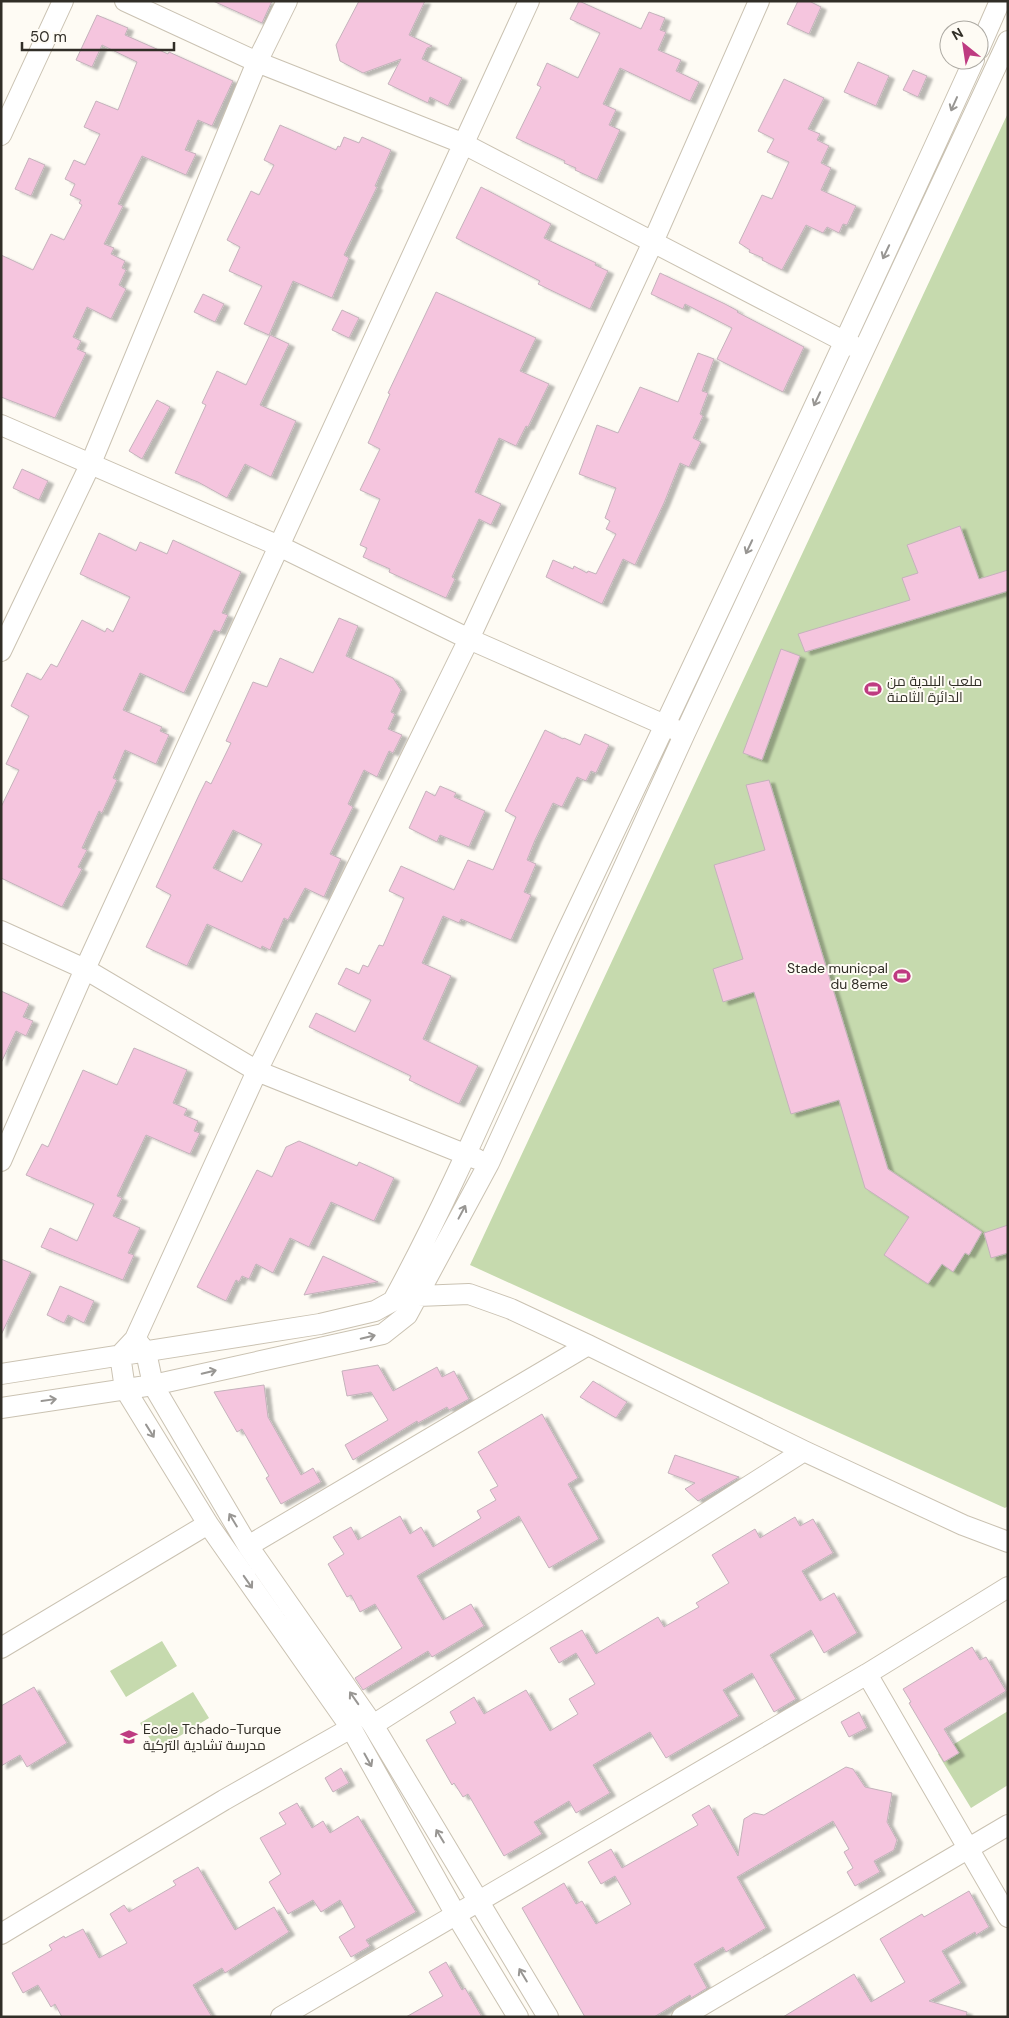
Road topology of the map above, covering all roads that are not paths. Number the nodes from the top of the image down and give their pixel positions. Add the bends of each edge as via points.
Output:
1 (63, 1) edge
2 (125, 1) edge
3 (287, 1) edge
4 (529, 1) edge
5 (759, 1) edge
6 (1000, 1) edge
7 (989, 26) edge
8 (1008, 41) edge
9 (257, 62) junction
10 (969, 70) edge
11 (1, 135) edge
12 (462, 143) junction
13 (653, 242) junction
14 (844, 343) junction
15 (864, 351) junction
16 (1, 425) edge
17 (90, 463) junction
18 (279, 546) junction
19 (468, 639) junction
20 (1, 652) edge
21 (665, 726) junction
22 (685, 733) junction
23 (1, 931) edge
24 (85, 969) junction
25 (257, 1071) junction
26 (466, 1155) junction
27 (1, 1161) edge
28 (489, 1162) junction
29 (418, 1296) junction
30 (588, 1345) junction
31 (140, 1346) junction
32 (120, 1356) junction
33 (1, 1374) edge
34 (153, 1385) junction
35 (125, 1389) junction
36 (1, 1408) edge
37 (804, 1451) junction
38 (208, 1524) junction
39 (1008, 1542) edge
40 (248, 1546) junction
41 (1008, 1587) edge
42 (1, 1648) edge
43 (867, 1674) junction
44 (373, 1725) junction
45 (351, 1728) junction
46 (1008, 1825) edge
47 (968, 1848) junction
48 (479, 1901) junction
49 (455, 1914) junction
50 (1008, 1917) edge
51 (1, 1934) edge
52 (281, 2017) edge
53 (518, 2017) edge
54 (548, 2017) edge
55 (682, 2017) edge

1 - 11 street
2 - 9 street
3 - 9 street
4 - 12 street
5 - 13 street
6 - 7 street
8 - 15 street
9 - 12 street
9 - 17 street
10 -> 14 street
12 - 13 street
12 - 18 street
13 - 14 street
13 - 19 street
14 - 15 street
14 -> 21 street
15 - 22 street
16 - 17 street
17 - 18 street
17 - 20 street
18 - 19 street
18 - 24 street
19 - 21 street
19 - 25 street
21 - 22 street
21 - 26 street via 561,943
22 - 28 street
23 - 24 street
24 - 25 street
24 - 27 street
25 - 26 street
25 - 31 street
26 - 28 street
26 - 31 street via 393,1301 375,1311 320,1324
29 -> 28 street
29 - 30 street via 469,1294 511,1309
34 -> 29 street via 383,1334 407,1315
30 - 37 street
30 - 40 street
31 - 32 street
31 - 34 street
32 - 33 street
32 - 35 street
34 - 35 street
40 -> 34 street
36 -> 35 street
35 -> 38 street
37 - 39 street
37 - 44 street
38 - 42 street
38 -> 45 street
44 -> 40 street
41 - 43 street
43 - 47 street
43 - 48 street
48 -> 44 street
45 -> 49 street
45 - 51 street
46 - 47 street
47 - 50 street
47 - 55 street
48 - 49 street
54 -> 48 street
49 - 52 street
49 - 53 street

